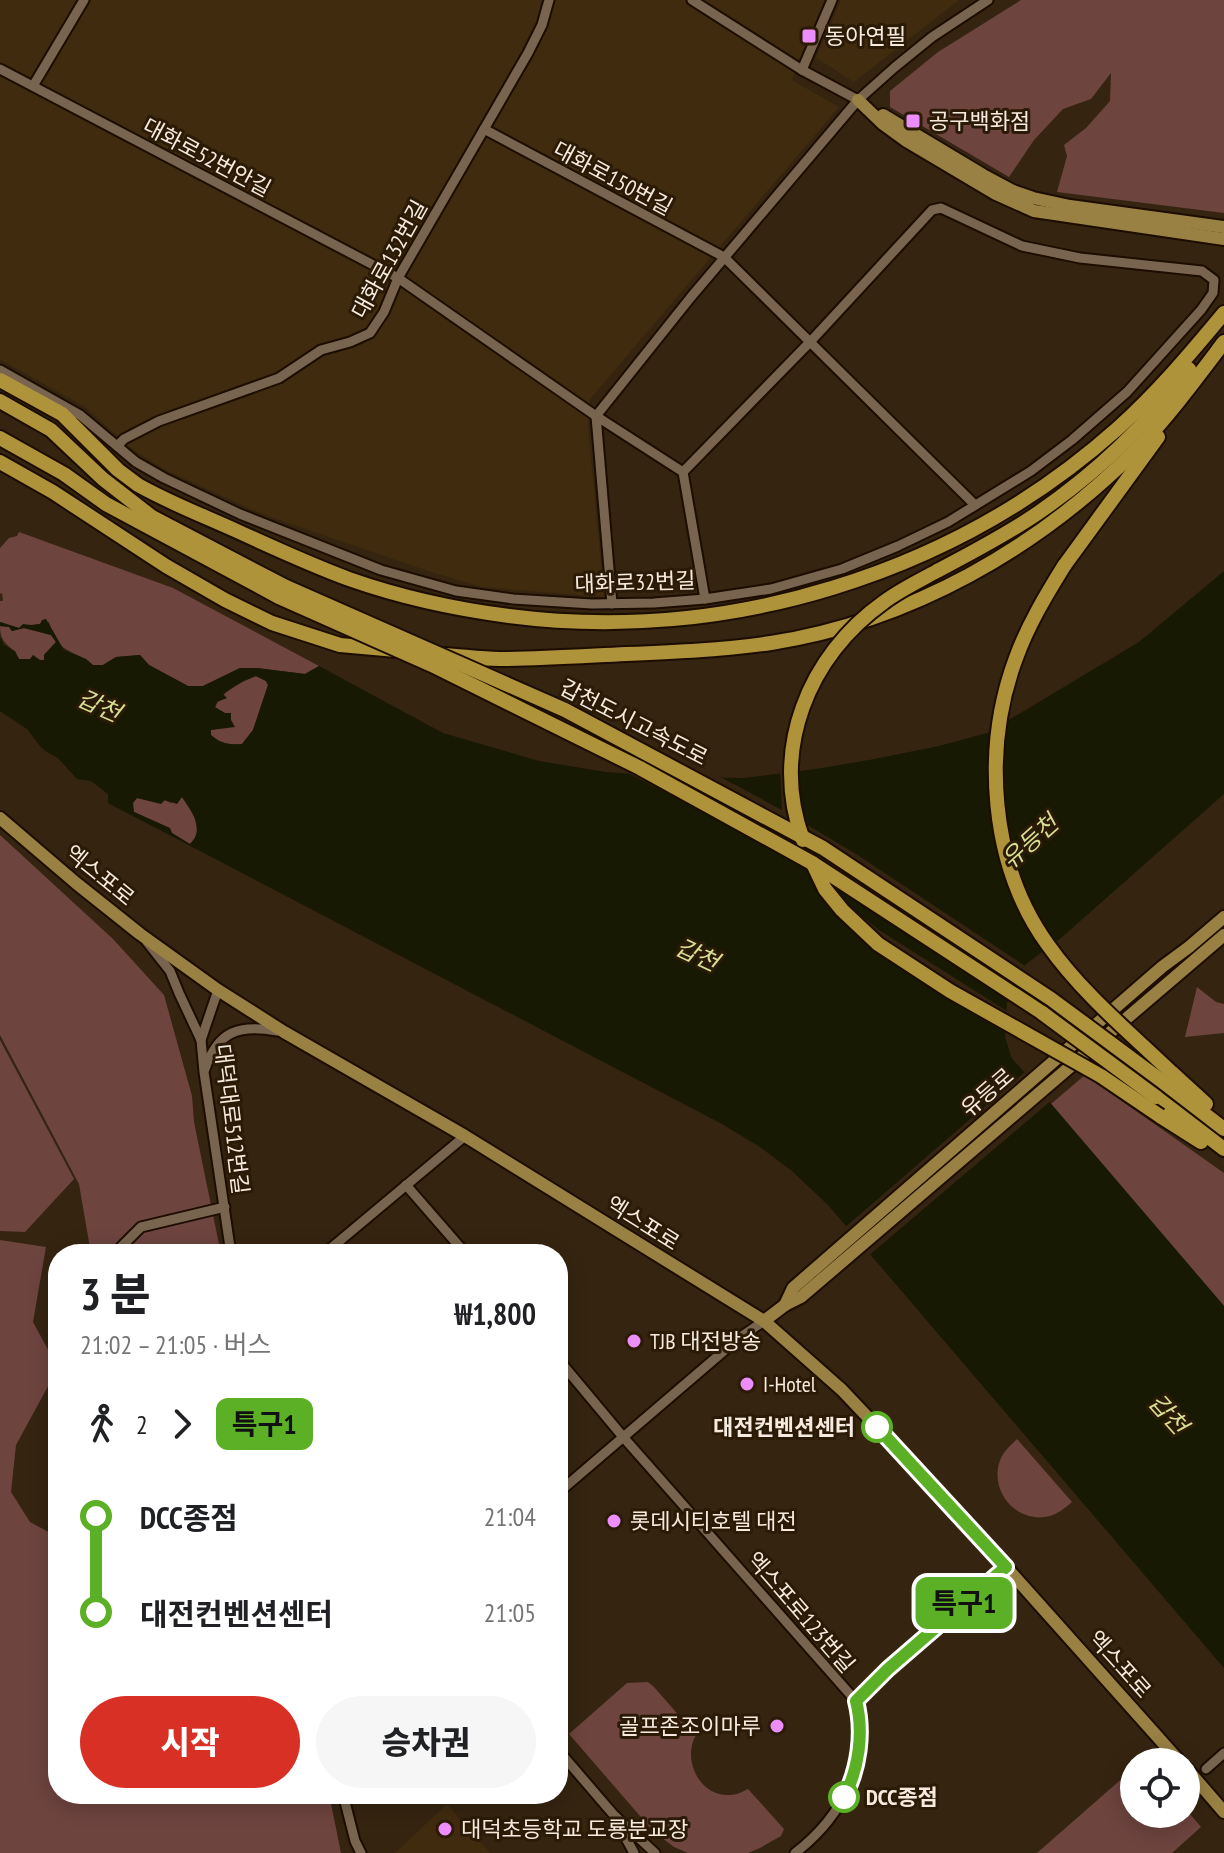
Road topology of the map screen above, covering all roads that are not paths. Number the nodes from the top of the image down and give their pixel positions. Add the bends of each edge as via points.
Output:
1 (84, 0) edge
2 (549, 0) edge
3 (692, 0) edge
4 (832, 0) edge
5 (961, 0) edge
6 (988, 0) edge
7 (969, 12) junction
8 (0, 69) edge
9 (802, 70) junction
10 (33, 86) junction
11 (858, 100) junction
12 (484, 129) junction
13 (1224, 227) edge
14 (1224, 239) edge
15 (724, 257) junction
16 (398, 278) junction
17 (1224, 314) edge
18 (810, 342) junction
19 (1224, 342) edge
20 (0, 370) edge
21 (0, 380) edge
22 (1193, 384) junction
23 (0, 401) edge
24 (596, 416) junction
25 (0, 438) edge
26 (117, 446) junction
27 (0, 462) edge
28 (683, 472) junction
29 (975, 505) junction
30 (282, 592) junction
31 (705, 599) junction
32 (612, 604) junction
33 (0, 818) edge
34 (1224, 917) edge
35 (140, 934) junction
36 (1224, 935) edge
37 (218, 990) junction
38 (284, 1032) junction
39 (201, 1040) junction
40 (204, 1072) junction
41 (1167, 1077) junction
42 (1224, 1121) edge
43 (1224, 1129) edge
44 (465, 1136) junction
45 (1224, 1149) edge
46 (1224, 1157) edge
47 (406, 1185) junction
48 (225, 1207) junction
49 (124, 1244) edge
50 (230, 1244) edge
51 (336, 1244) edge
52 (457, 1244) edge
53 (785, 1305) junction
54 (764, 1321) junction
55 (568, 1372) edge
56 (624, 1438) junction
57 (568, 1485) edge
58 (1006, 1567) junction
59 (856, 1701) junction
60 (1168, 1748) edge
61 (1224, 1753) edge
62 (568, 1762) edge
63 (1208, 1768) dead end
64 (1200, 1784) edge
65 (346, 1804) edge
66 (1224, 1812) edge
67 (613, 1814) junction
68 (361, 1853) edge
69 (634, 1853) edge
70 (655, 1853) edge
71 (795, 1853) edge

1 - 10 street
2 - 12 street, 대화로132번길 via 528,53
3 - 9 street
4 - 9 street
5 - 7 street
6 - 7 street
7 - 11 street
8 - 10 street, 대화로52번안길
9 - 11 street
10 - 16 street, 대화로52번안길
11 - 13 main road via 983,175 1033,198
11 - 14 main road via 905,140 1034,211
11 - 15 street
12 - 15 street, 대화로150번길
12 - 16 street, 대화로132번길
15 - 18 street, 대화로150번길
15 - 24 street
16 - 24 street, 대화로52번안길
16 - 26 street, 대화로132번길 via 370,333 321,350 279,378 159,421
17 - 21 highway via 1162,386 1114,431 1040,489 969,532 893,567 809,595 757,607 639,621 508,616 350,579 138,485 62,414
17 - 46 highway, bridge via 1179,382 1115,452 1039,512 866,616 835,648 812,683 791,756 793,807 809,858 825,889 878,944 1101,1076
18 - 28 street
18 - 29 street, 대화로150번길
18 - 29 street, 대화로32번길 via 932,210 941,208 1022,246 1202,271 1214,280 1213,293 1201,310 1127,392 1042,463
19 - 22 highway
20 - 26 street, 대화로32번길 via 80,415
22 - 27 highway via 1136,449 1066,513 968,577 891,611 821,633 669,653 496,659 340,645 272,623 225,600
22 - 41 highway, bridge via 1034,616 1003,703 996,770 1001,827 1015,882 1035,925 1083,988
23 - 30 highway, 갑천도시고속도로 via 51,430 152,517
24 - 28 street, 대화로52번안길
24 - 32 street
25 - 30 highway, 갑천도시고속도로 via 119,511
26 - 32 street, 대화로32번길 via 164,478 240,514 381,570 456,591
28 - 31 street
29 - 31 street, 대화로32번길 via 842,569 771,589
30 - 41 highway, 갑천도시고속도로, bridge via 565,710 823,848
30 - 45 highway, 갑천도시고속도로, bridge via 640,768 814,864 1041,1012
31 - 32 street, 대화로32번길
33 - 35 main road, 엑스포로
34 - 53 main road, 유등로, bridge via 793,1288
35 - 37 main road, 엑스포로
35 - 39 street via 170,971
36 - 53 main road, 유등로, bridge via 801,1297
37 - 38 main road, 엑스포로
37 - 39 street, 대덕대로512번길
38 - 40 street via 259,1028 227,1035 215,1046
38 - 44 main road, 엑스포로
39 - 40 street, 대덕대로512번길
40 - 48 street, 대덕대로512번길
41 - 42 highway
41 - 43 highway, 갑천도시고속도로
44 - 47 street
44 - 54 main road, 엑스포로
47 - 51 street
47 - 52 street
48 - 49 street via 141,1227
48 - 50 street, 대덕대로512번길
53 - 54 main road, 유등로
54 - 56 street
54 - 58 main road, 엑스포로 via 842,1390
55 - 56 street, 엑스포로123번길
56 - 57 street
56 - 59 street, 엑스포로123번길
58 - 59 street
58 - 60 main road, 엑스포로
59 - 71 street via 859,1743 850,1786 822,1830
61 - 63 street
62 - 67 street
64 - 66 main road
65 - 68 street
67 - 69 street
67 - 70 street

